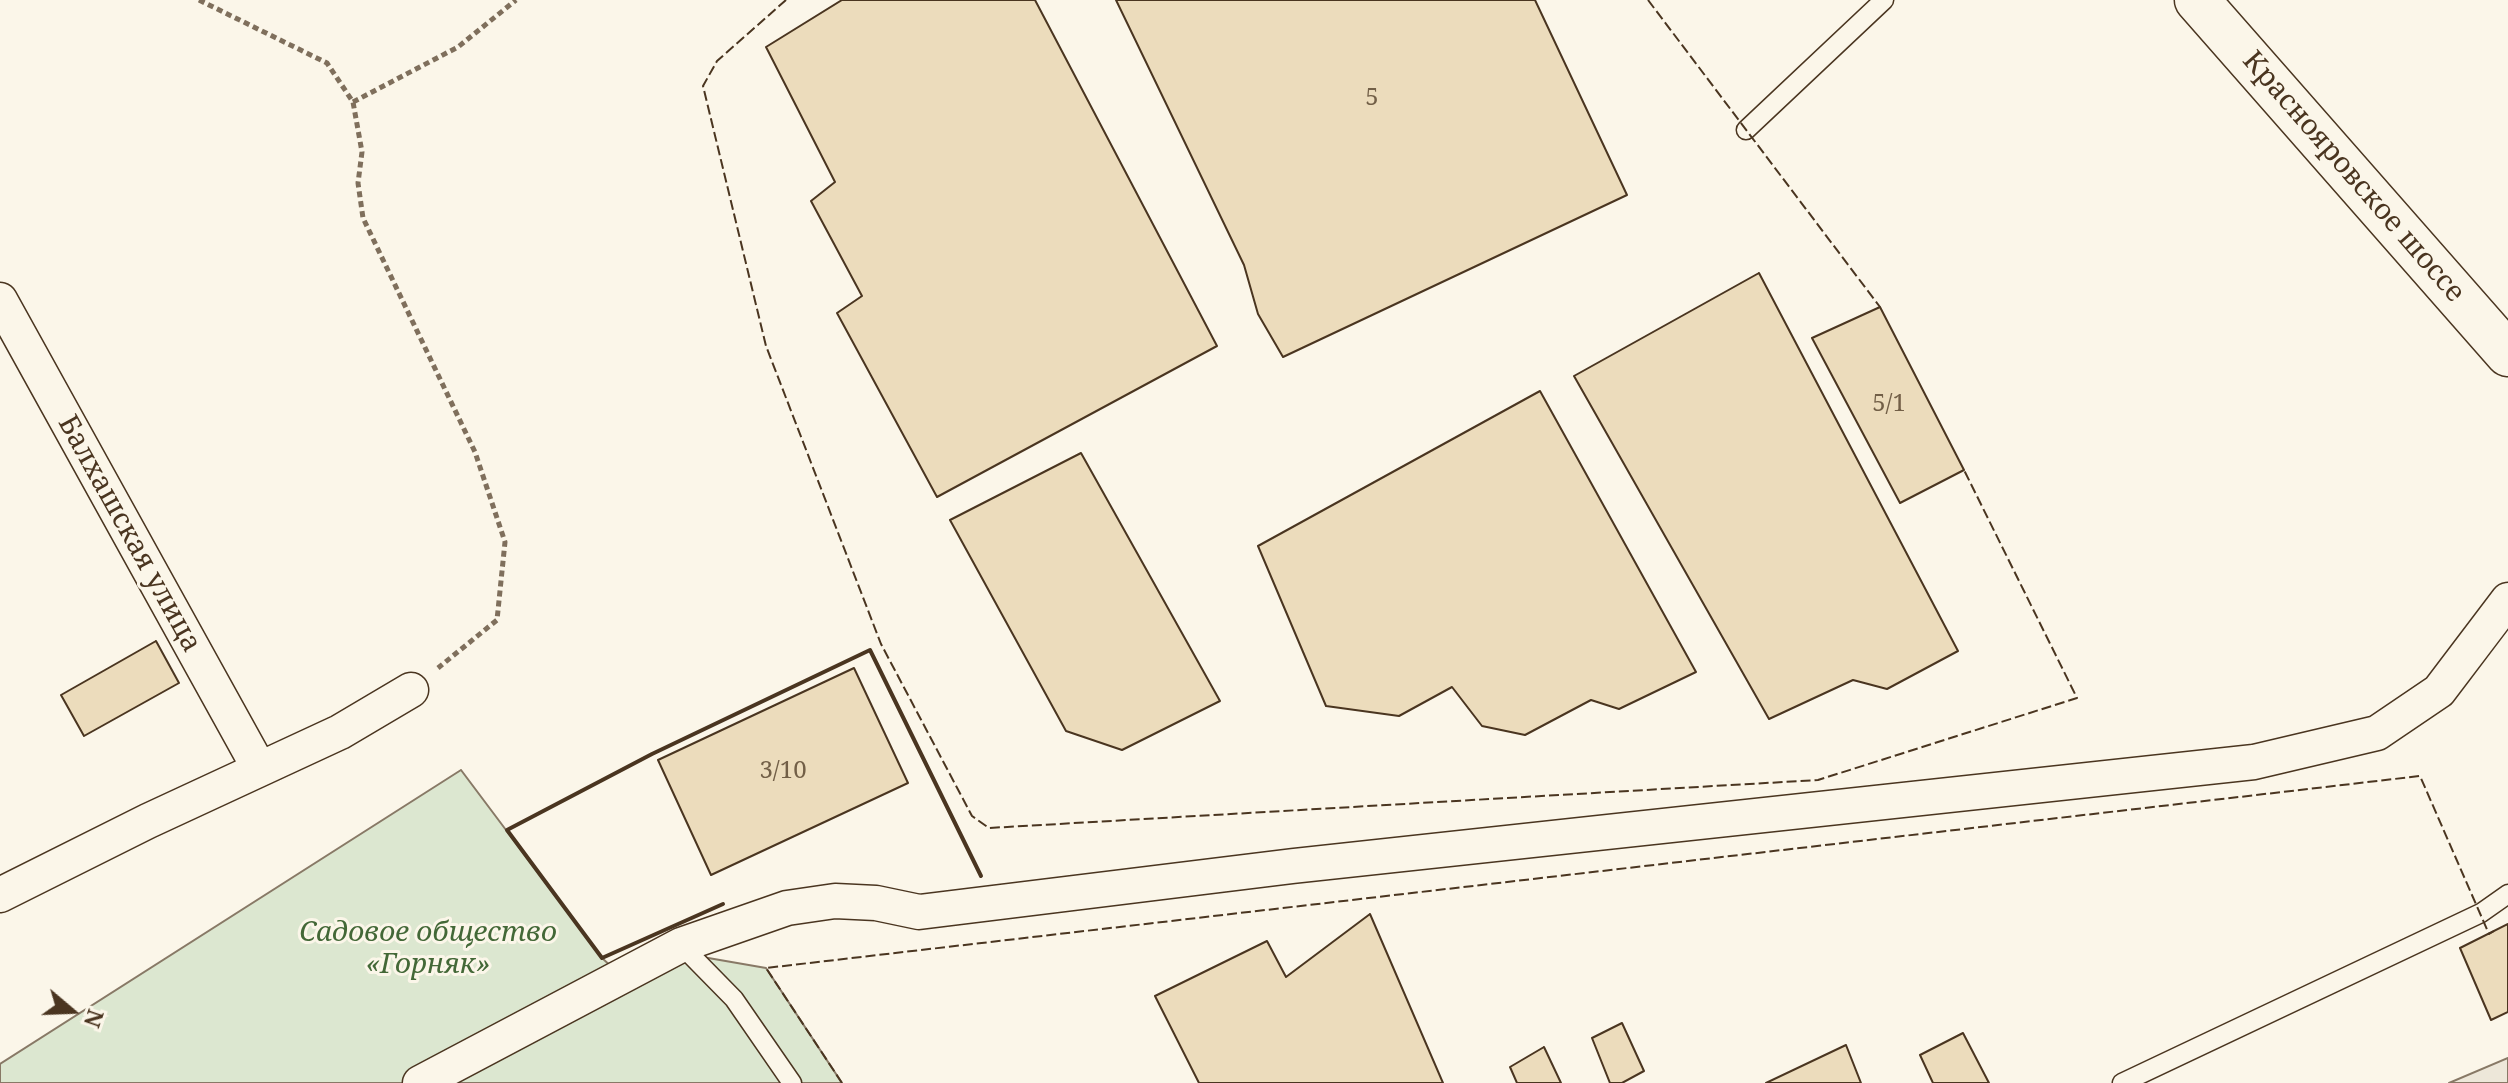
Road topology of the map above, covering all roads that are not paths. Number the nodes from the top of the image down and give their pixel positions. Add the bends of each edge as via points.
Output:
1 (1884, 0) edge
2 (2197, 0) edge
3 (1746, 130) dead end
4 (0, 300) edge
5 (2508, 354) edge
6 (2508, 600) edge
7 (411, 690) road end
8 (259, 768) junction
9 (2508, 894) edge
10 (0, 895) edge
11 (681, 945) junction
12 (420, 1083) edge
13 (792, 1083) edge
14 (2122, 1083) edge

1 - 3 lane
2 - 5 street, Краснояровское шоссе
4 - 8 street, Балхашская улица
6 - 11 street via 2439,691 2377,733 2254,762 1309,864 919,912 835,901 787,908
7 - 8 street via 340,732
8 - 10 street
9 - 14 lane via 2481,913
11 - 12 street
11 - 13 lane via 734,999

